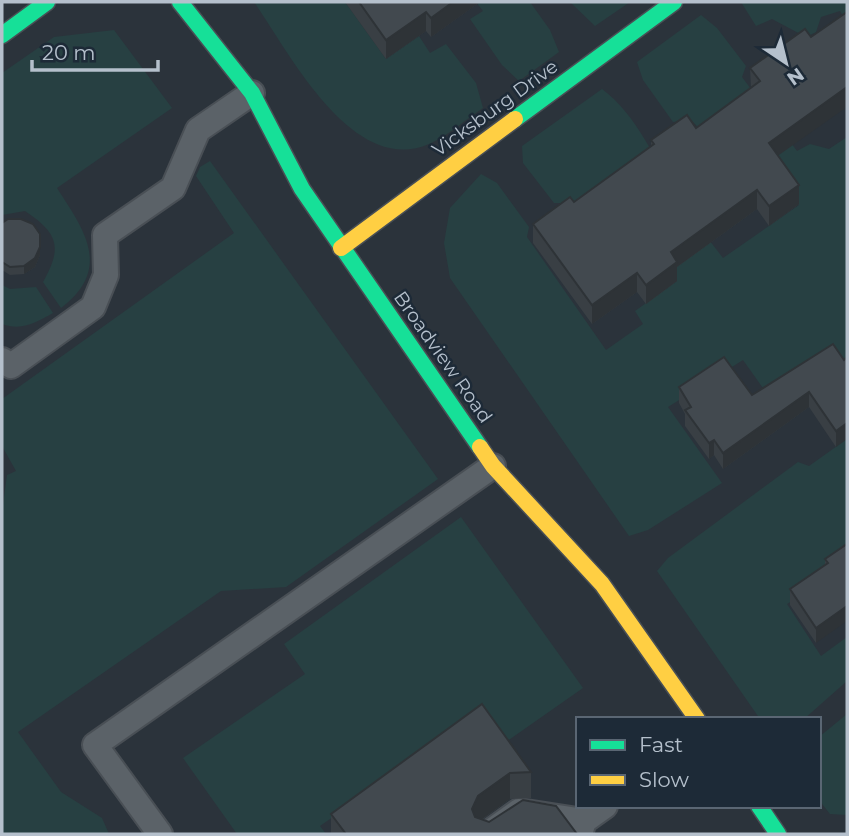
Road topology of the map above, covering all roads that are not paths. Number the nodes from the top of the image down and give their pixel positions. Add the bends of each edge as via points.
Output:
1 (47, 2) edge
2 (180, 2) edge
3 (674, 2) edge
4 (2, 36) edge
5 (252, 93) junction
6 (341, 248) junction
7 (2, 360) edge
8 (493, 466) junction
9 (696, 717) edge
10 (603, 808) edge
11 (760, 808) edge
12 (582, 828) edge
13 (160, 834) edge
14 (487, 834) edge
15 (778, 834) edge

1 - 4 main road
2 - 5 main road, Broadview Road
3 - 6 main road, Vicksburg Drive
5 - 6 main road, Broadview Road via 302,188
5 - 7 lane via 198,130 173,188 105,235 106,275 93,307 11,366
6 - 8 main road, Broadview Road
8 - 9 main road, Broadview Road via 602,584
8 - 13 lane via 96,745
10 - 12 lane
11 - 15 main road
12 - 14 lane via 519,811

